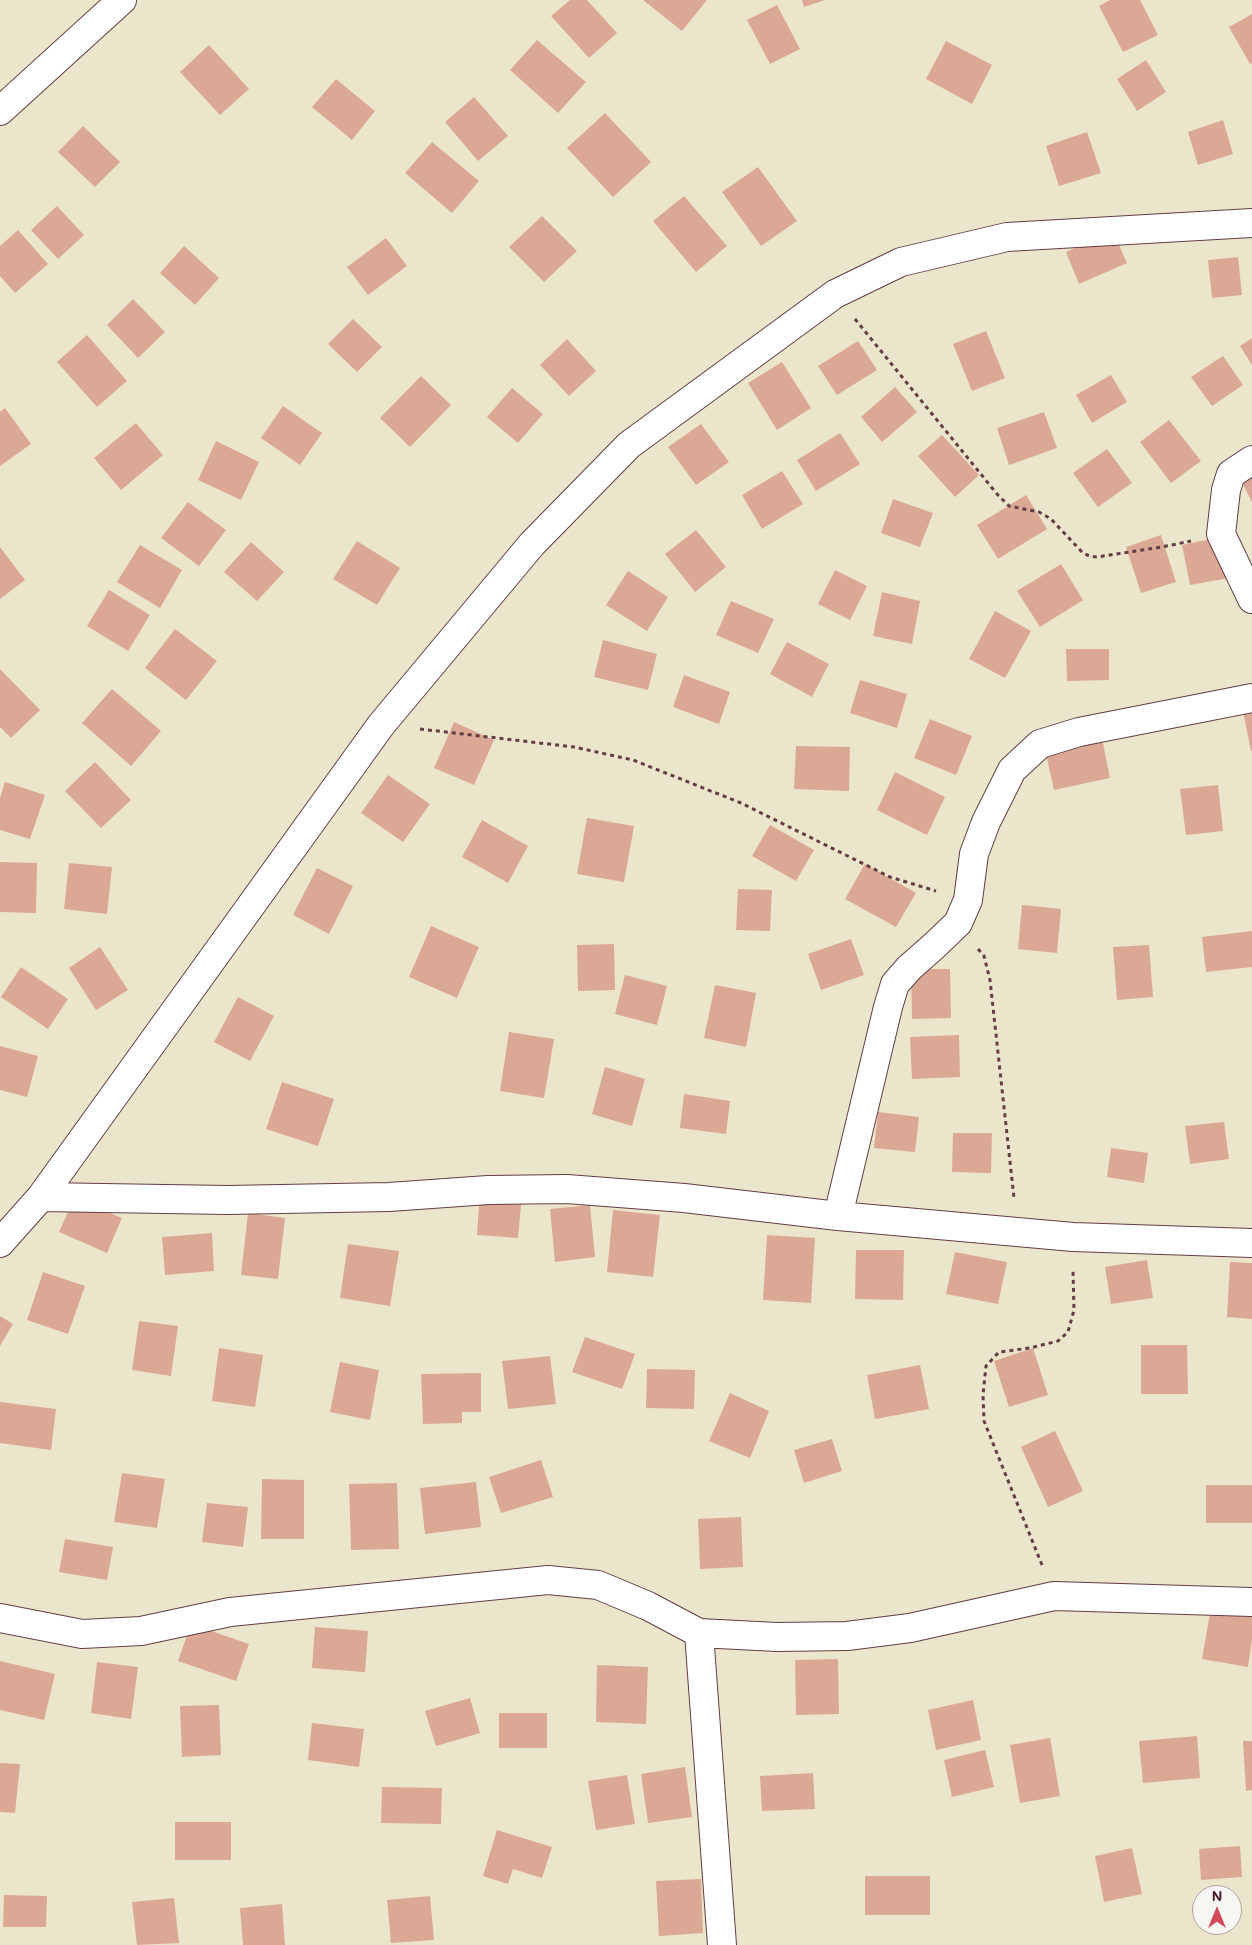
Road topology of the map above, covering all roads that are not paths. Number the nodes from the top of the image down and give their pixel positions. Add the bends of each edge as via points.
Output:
1 (122, 0) edge
2 (0, 111) edge
3 (1252, 223) edge
4 (1252, 460) edge
5 (1252, 599) edge
6 (1252, 698) edge
7 (41, 1197) junction
8 (838, 1216) junction
9 (0, 1243) edge
10 (1252, 1243) edge
11 (1252, 1602) edge
12 (0, 1618) edge
13 (699, 1633) junction
14 (722, 1945) edge

1 - 2 street
3 - 7 street via 1006,237 901,262 835,294 630,445 532,544 381,725
4 - 5 street via 1232,474 1226,490 1221,534
6 - 8 street via 1079,732 1040,744 1012,770 974,854 963,911 934,946 895,984
7 - 8 street via 227,1200 389,1197 566,1188
7 - 9 street
8 - 10 street via 1073,1237
11 - 13 street via 1054,1596 910,1628 847,1636
12 - 13 street via 82,1634 141,1631 230,1612 548,1580 598,1585
13 - 14 street

